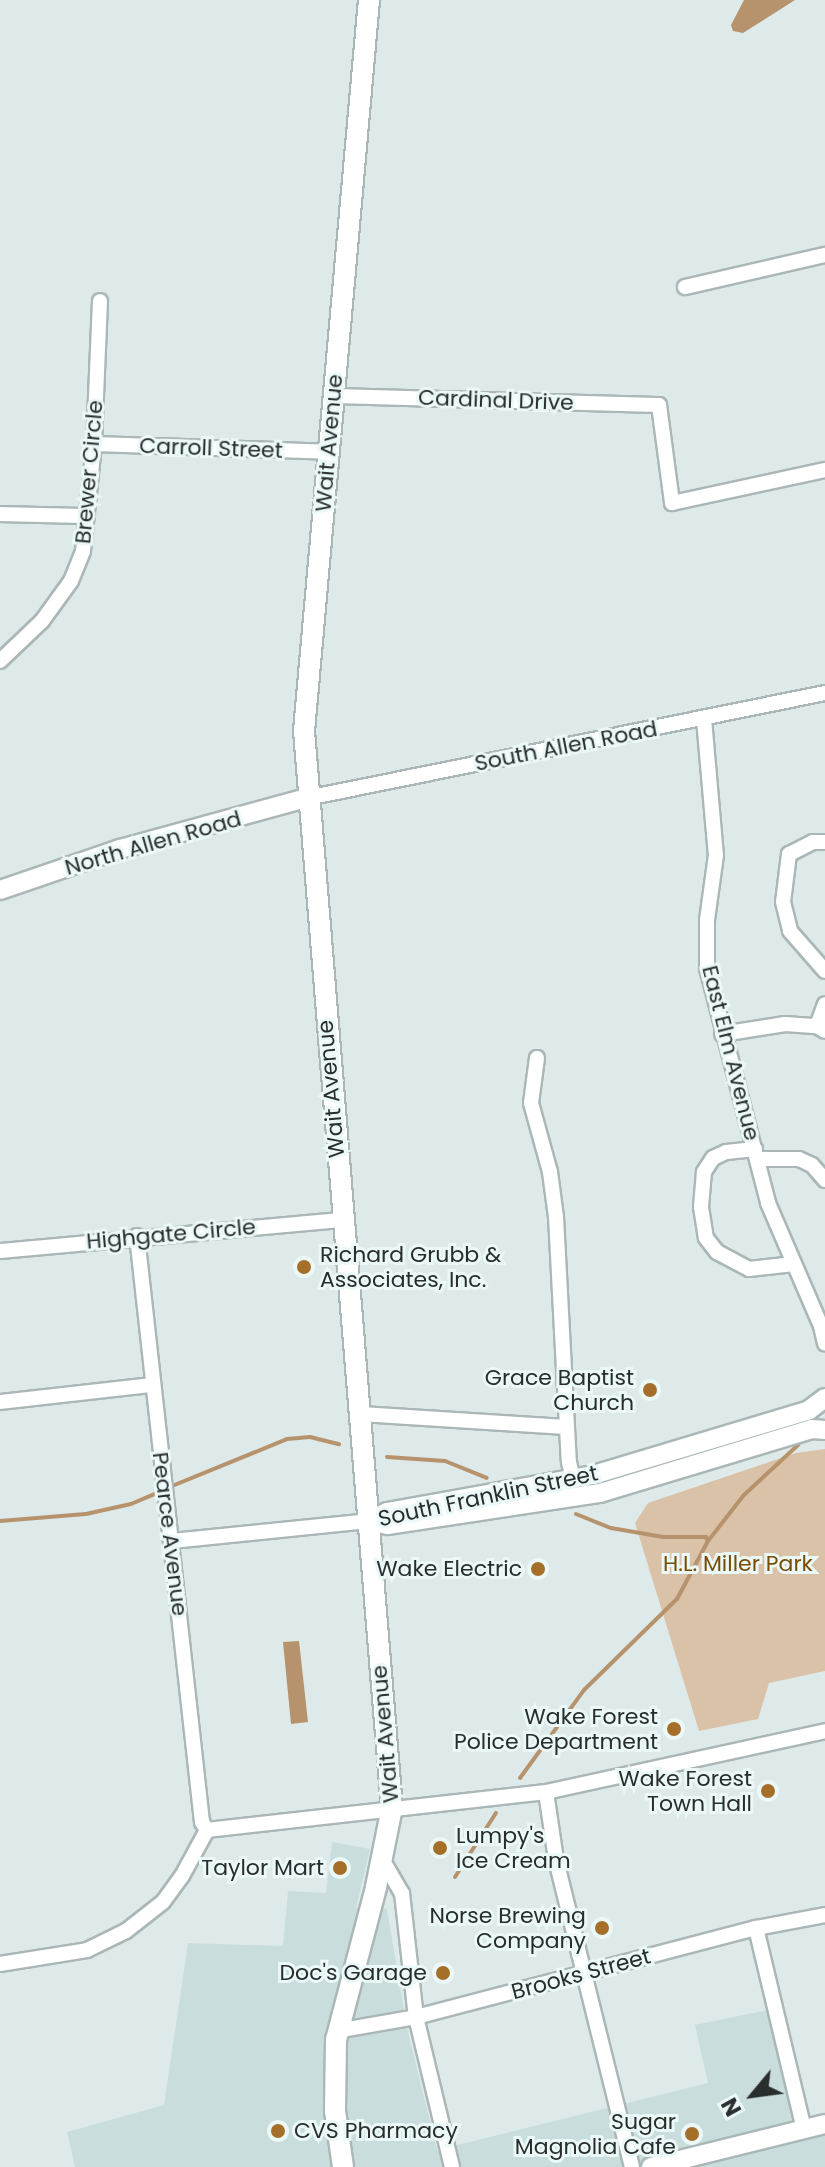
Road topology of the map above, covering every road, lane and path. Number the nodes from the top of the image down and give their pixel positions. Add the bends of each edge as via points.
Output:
1 (369, 0) edge
2 (825, 255) edge
3 (685, 287) dead end
4 (100, 301) dead end
5 (333, 396) junction
6 (94, 444) junction
7 (329, 452) junction
8 (825, 470) edge
9 (0, 514) edge
10 (87, 516) junction
11 (0, 661) edge
12 (825, 693) edge
13 (704, 719) junction
14 (307, 798) junction
15 (825, 842) edge
16 (0, 890) edge
17 (825, 971) edge
18 (825, 1004) edge
19 (821, 1029) edge
20 (722, 1034) junction
21 (537, 1058) dead end
22 (756, 1154) junction
23 (825, 1180) edge
24 (342, 1220) junction
25 (137, 1236) junction
26 (0, 1251) edge
27 (794, 1264) junction
28 (820, 1304) edge
29 (823, 1328) edge
30 (825, 1344) edge
31 (152, 1385) junction
32 (825, 1398) edge
33 (0, 1402) edge
34 (360, 1414) junction
35 (567, 1427) junction
36 (825, 1430) edge
37 (573, 1479) junction
38 (368, 1521) junction
39 (172, 1541) junction
40 (825, 1731) edge
41 (546, 1792) junction
42 (392, 1808) junction
43 (207, 1830) junction
44 (382, 1859) junction
45 (825, 1915) edge
46 (756, 1928) junction
47 (0, 1964) edge
48 (584, 1973) junction
49 (416, 2017) junction
50 (337, 2031) junction
51 (825, 2124) edge
52 (804, 2129) junction
53 (343, 2167) edge
54 (452, 2167) edge
55 (632, 2167) edge
56 (651, 2167) edge

1 - 5 main road, Wait Avenue
2 - 3 street
4 - 6 street, Brewer Circle
5 - 7 main road, Wait Avenue
5 - 8 street, Cardinal Drive via 659,405 672,503
6 - 7 street, Carroll Street
6 - 10 street, Brewer Circle
7 - 14 main road, Wait Avenue via 308,662
9 - 10 street
10 - 11 street, Brewer Circle via 83,551 71,581 42,621
12 - 13 street, South Allen Road
13 - 14 street, South Allen Road
13 - 20 street, East Elm Avenue via 716,855 707,968
14 - 16 street, North Allen Road via 120,849
14 - 24 main road, Wait Avenue
15 - 17 street via 789,854 783,902 790,931
18 - 19 street
19 - 20 street via 785,1024
20 - 22 street, East Elm Avenue
21 - 35 street via 531,1103 556,1217
22 - 23 street via 799,1159
22 - 27 street, East Elm Avenue via 768,1203
22 - 27 street via 726,1152 713,1158 704,1172 701,1207 706,1238 717,1252 749,1269
24 - 25 street, Highgate Circle
24 - 34 main road, Wait Avenue
25 - 26 street, Highgate Circle
25 - 31 street, Pearce Avenue
27 - 28 street, East Elm Avenue
28 - 29 street, East Elm Avenue
29 - 30 street, East Elm Avenue
31 - 33 street
31 - 39 street, Pearce Avenue
32 - 37 street, South Franklin Street via 809,1410 666,1456
34 - 35 street
34 - 38 main road, Wait Avenue
35 - 37 street
36 - 38 street, South Franklin Street via 812,1429 600,1493 388,1525
37 - 38 street, South Franklin Street via 387,1512
38 - 39 street
38 - 42 main road, Wait Avenue
39 - 43 street, Pearce Avenue via 202,1822
40 - 41 street
41 - 42 street
41 - 48 street via 556,1860
42 - 43 street
42 - 44 main road, Wait Avenue
43 - 47 street via 163,1902 126,1931 87,1950
44 - 49 street via 402,1893
44 - 50 main road, Wait Avenue
45 - 46 street, Brooks Street
46 - 48 street, Brooks Street
46 - 52 street
48 - 49 street, Brooks Street
48 - 55 street
49 - 50 street, Brooks Street
49 - 54 street
50 - 53 main road, Wait Avenue via 334,2083
51 - 52 street
52 - 56 street

